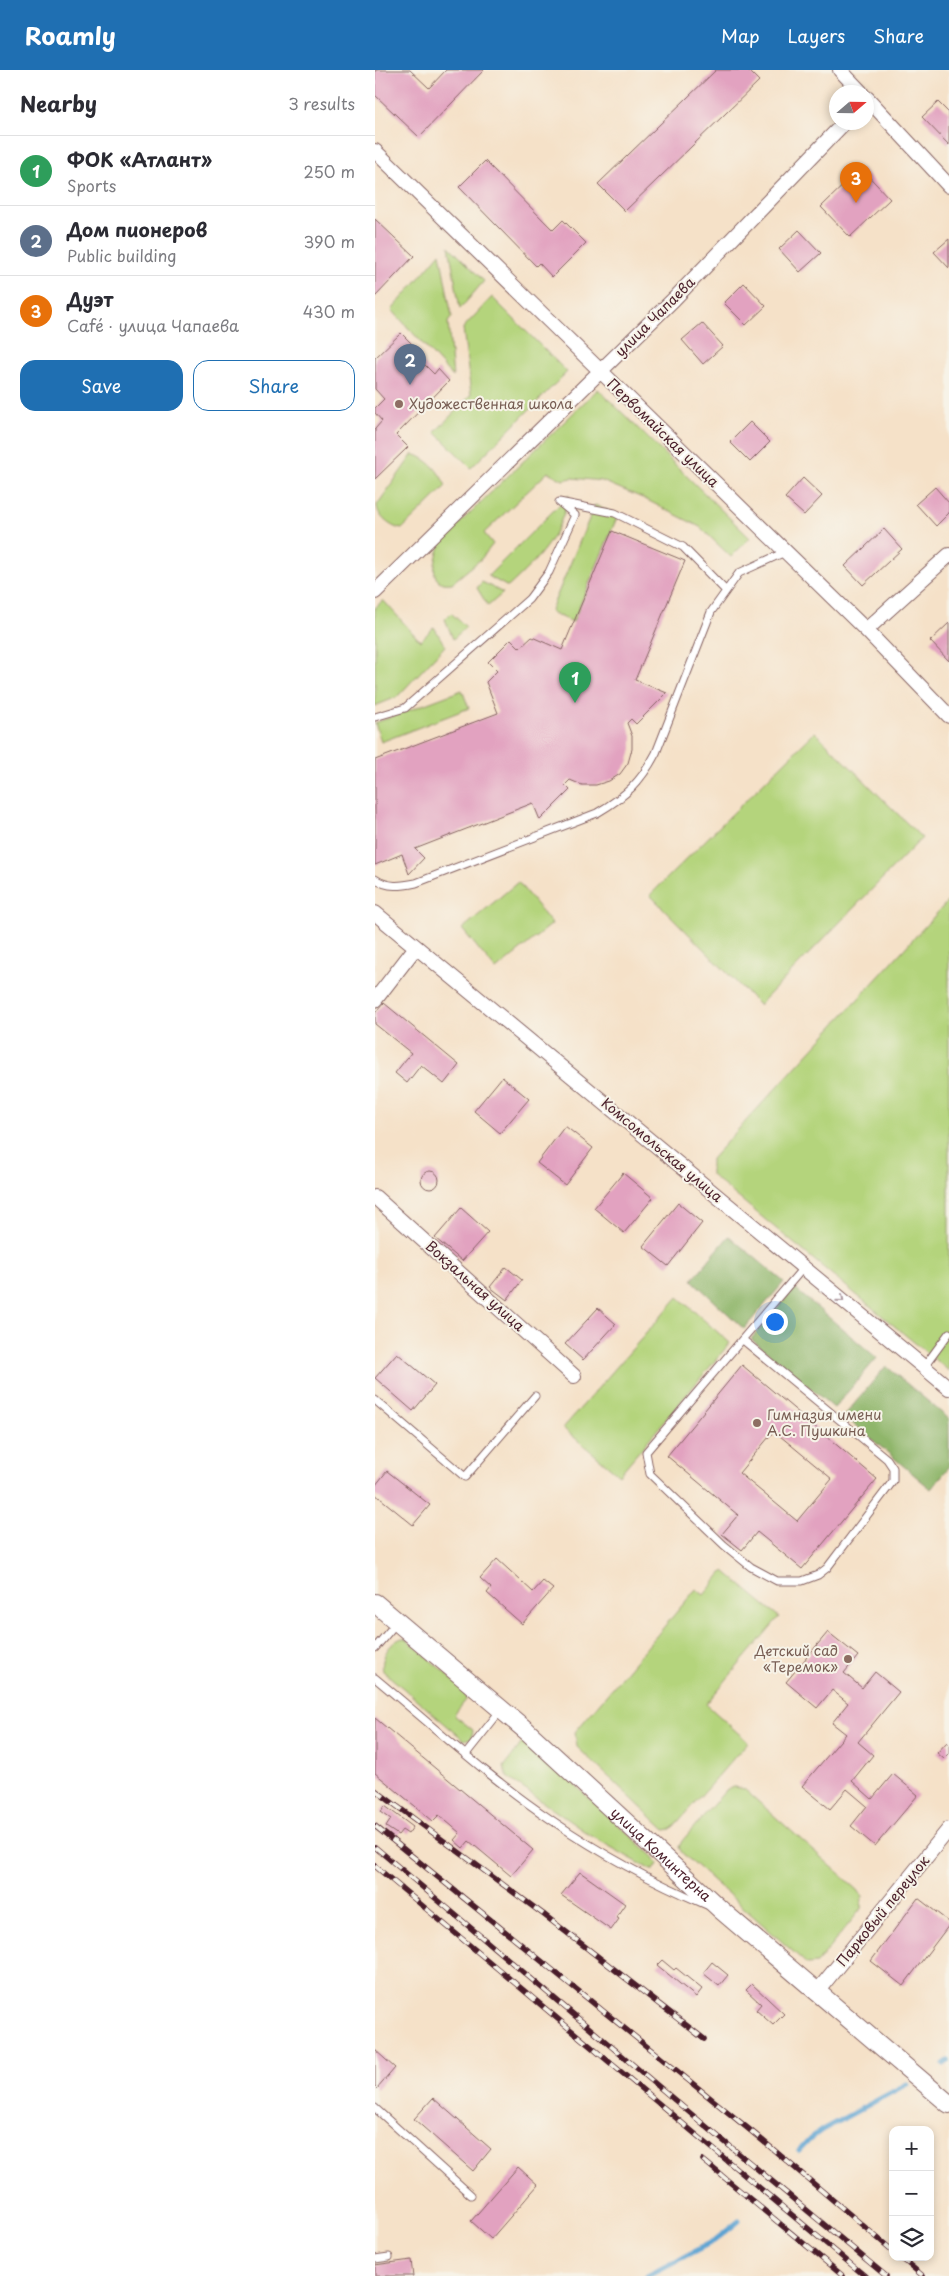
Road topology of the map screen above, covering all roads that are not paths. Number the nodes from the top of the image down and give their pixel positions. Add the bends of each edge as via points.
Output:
1 (840, 70) edge
2 (854, 85) edge
3 (874, 106) edge
4 (837, 130) edge
5 (375, 151) edge
6 (949, 186) edge
7 (600, 371) junction
8 (785, 552) junction
9 (949, 555) edge
10 (726, 590) junction
11 (375, 592) edge
12 (866, 630) junction
13 (949, 716) edge
14 (375, 717) edge
15 (375, 879) edge
16 (375, 913) edge
17 (416, 947) junction
18 (375, 1000) edge
19 (375, 1197) edge
20 (804, 1268) junction
21 (949, 1333) edge
22 (743, 1340) junction
23 (924, 1367) junction
24 (574, 1376) dead end
25 (949, 1388) edge
26 (535, 1396) dead end
27 (375, 1400) edge
28 (375, 1603) edge
29 (397, 1622) junction
30 (375, 1648) edge
31 (375, 1678) edge
32 (501, 1709) junction
33 (466, 1754) junction
34 (949, 1829) edge
35 (721, 1910) junction
36 (817, 1993) junction
37 (949, 2104) edge
38 (375, 2108) edge
39 (471, 2195) dead end
40 (389, 2257) dead end
41 (375, 2259) edge

1 - 2 street
3 - 6 street
4 - 7 street, улица Чапаева
5 - 7 street, Первомайская улица
7 - 8 street, Первомайская улица
7 - 11 street, улица Чапаева
8 - 10 lane via 739,573
8 - 12 street, Первомайская улица
9 - 12 street
10 - 14 lane via 683,547 615,514 559,502 575,515 549,572 529,599 405,708
10 - 15 lane via 711,612 657,753 643,775 621,799 597,813 416,884 400,887 382,884
12 - 13 street, Первомайская улица
16 - 17 street, Комсомольская улица
17 - 18 street
17 - 20 street, Комсомольская улица
19 - 24 street, Вокзальная улица
20 - 22 lane
20 -> 23 street, Комсомольская улица
21 - 23 lane
22 - 22 lane via 887,1458 893,1468 893,1482 827,1568 802,1581 777,1581 751,1567 650,1474 646,1463 646,1452 652,1444
23 - 25 street, Комсомольская улица
26 - 27 lane via 465,1477
28 - 29 street, улица Коминтерна
29 - 30 lane
29 - 32 street, улица Коминтерна
31 - 33 lane
32 - 33 lane
32 - 35 street, улица Коминтерна
33 - 35 lane via 553,1821 648,1878
34 - 36 street, Парковый переулок
35 - 36 street, улица Коминтерна
36 - 37 street, улица Коминтерна
38 - 39 lane
40 - 41 lane

